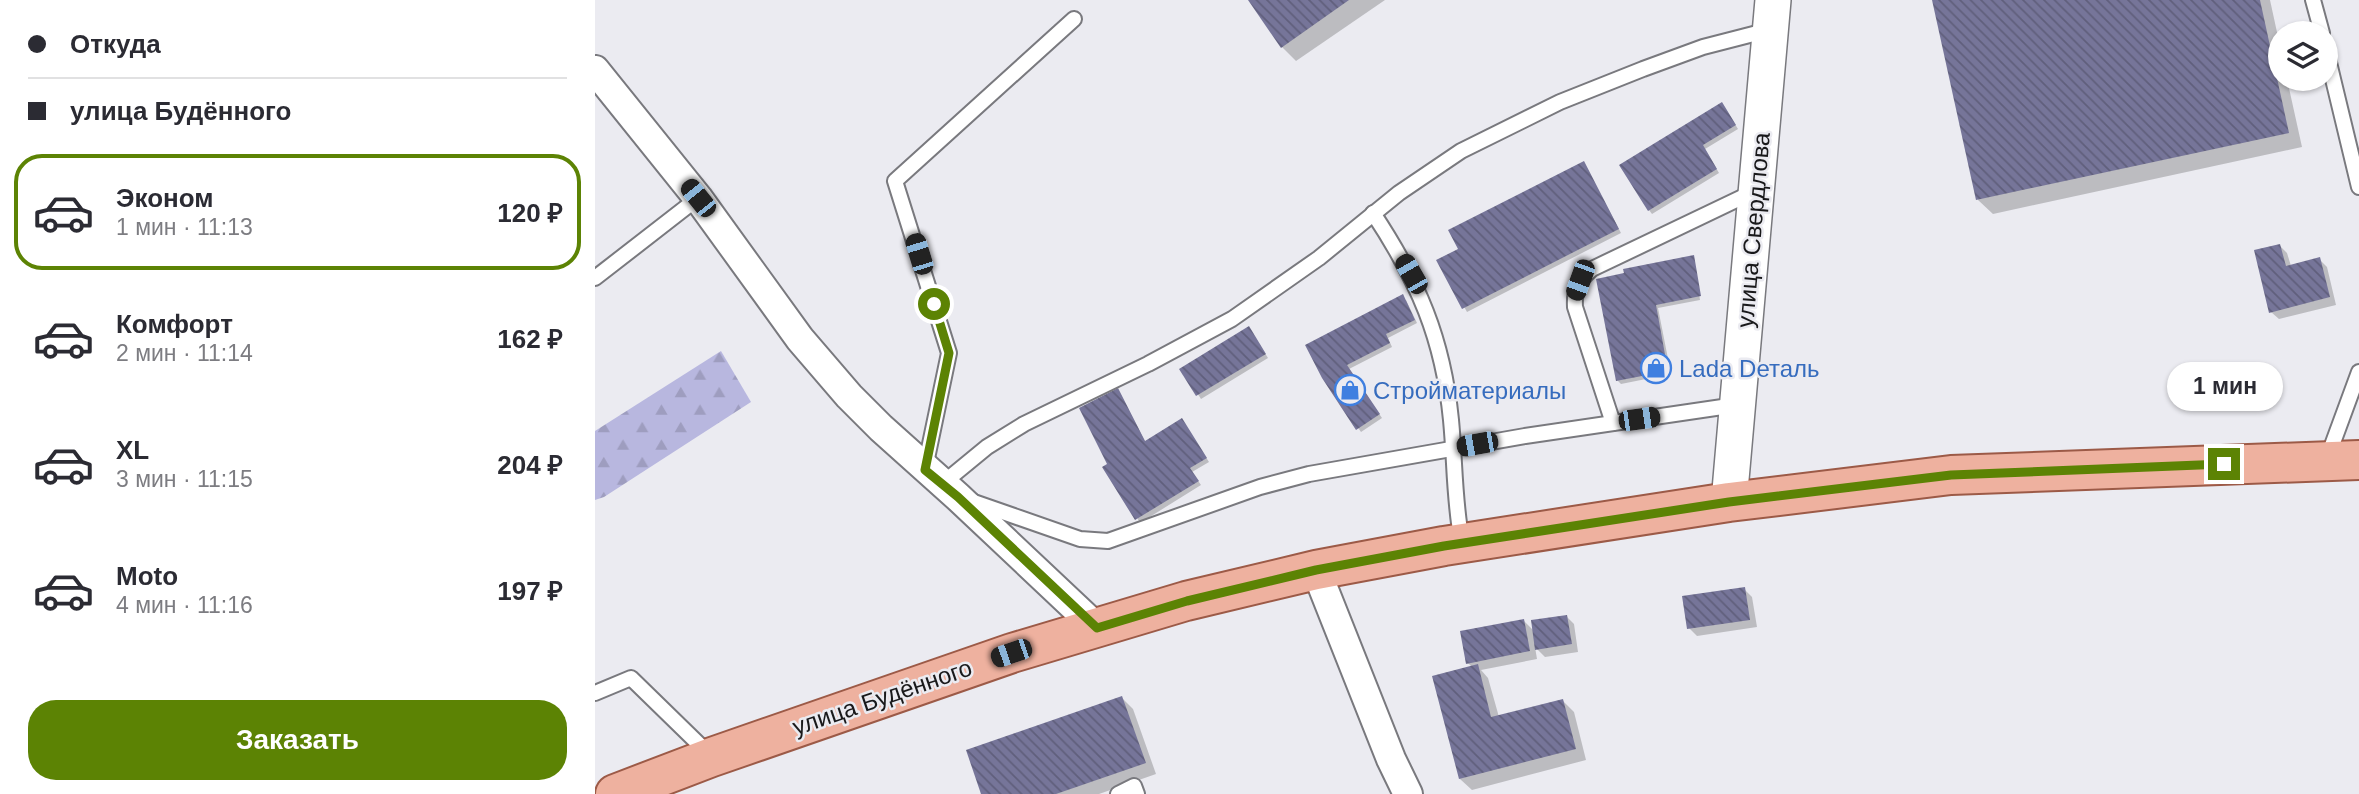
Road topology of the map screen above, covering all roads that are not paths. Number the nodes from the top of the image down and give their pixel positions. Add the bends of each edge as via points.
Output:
1 (2313, 0) edge
2 (1771, 15) edge
3 (1074, 19) dead end
4 (2319, 21) edge
5 (595, 70) edge
6 (2336, 91) edge
7 (2359, 187) edge
8 (1756, 191) junction
9 (698, 198) junction
10 (1373, 213) junction
11 (595, 278) edge
12 (2359, 372) edge
13 (1737, 405) junction
14 (1613, 423) junction
15 (1453, 448) junction
16 (2343, 460) edge
17 (942, 483) junction
18 (1729, 502) junction
19 (1462, 544) junction
20 (1316, 570) junction
21 (1097, 628) junction
22 (595, 693) edge
23 (712, 757) junction
24 (615, 794) edge
25 (1118, 794) edge
26 (1137, 794) edge
27 (1408, 794) edge

1 - 4 lane
2 - 8 street, улица Свердлова
2 - 10 lane via 1560,102 1461,151
3 - 17 lane via 895,181 949,353
5 - 9 street
6 - 7 lane
8 - 13 street, улица Свердлова
8 - 14 lane via 1592,269 1580,280 1575,307
9 - 11 lane
9 - 17 street via 800,339 849,396
10 - 15 lane via 1411,274 1434,329 1448,392
10 - 17 lane via 1319,258 1232,319 1013,430
12 - 16 lane
13 - 14 lane
13 - 18 street, улица Свердлова
14 - 15 lane
15 - 17 lane via 1281,481 1099,542 1080,539
15 - 19 lane via 1455,509
16 - 18 main road, улица Будённого via 1951,475
17 - 21 street
18 - 19 main road, улица Будённого
19 - 20 main road, улица Будённого
20 - 21 main road, улица Будённого
20 - 27 street
21 - 23 main road, улица Будённого via 1011,653
22 - 23 lane via 631,678
23 - 24 main road, улица Будённого
25 - 26 lane via 1134,786

